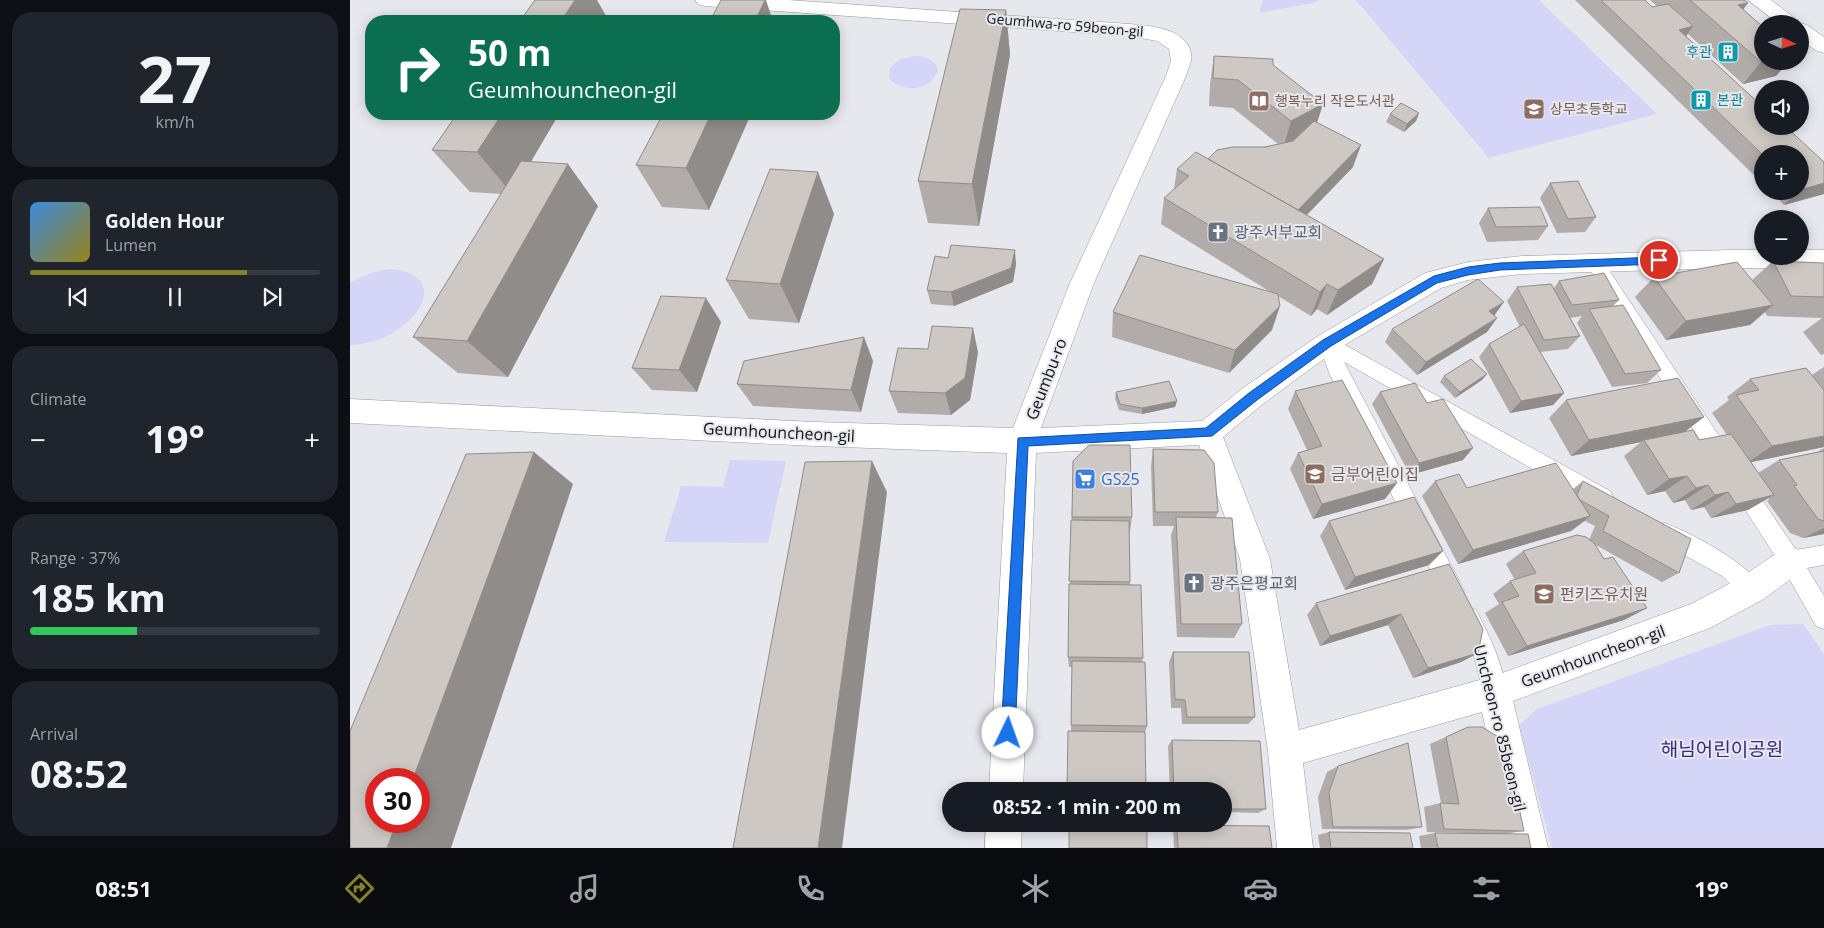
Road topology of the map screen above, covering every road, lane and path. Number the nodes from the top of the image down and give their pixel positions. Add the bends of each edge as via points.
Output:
1 (705, 0) edge
2 (1758, 0) edge
3 (1779, 15) edge
4 (1809, 36) edge
5 (1824, 47) edge
6 (1180, 49) joint
7 (1824, 259) edge
8 (1595, 263) junction
9 (1327, 343) junction
10 (350, 411) edge
11 (1208, 433) junction
12 (1022, 441) junction
13 (1617, 506) edge
14 (1652, 526) edge
15 (1824, 555) edge
16 (1791, 561) junction
17 (1751, 589) junction
18 (1824, 618) edge
19 (1494, 692) junction
20 (1285, 752) junction
21 (1006, 782) edge
22 (1004, 832) edge
23 (1003, 848) edge
24 (1295, 848) edge
25 (1530, 848) edge

1 - 6 street, Geumhwa-ro 59beon-gil via 1130,30 1158,33
2 - 3 street
4 - 5 street
6 - 12 street, Geumbu-ro via 1182,59 1176,76 1082,283
7 - 8 street
8 - 9 street via 1500,266 1434,280
8 - 16 lane
9 - 11 street
9 - 13 lane
9 - 19 lane, Uncheon-ro 85beon-gil via 1345,384 1483,647
10 - 12 street, Geumhouncheon-gil
11 - 12 street, Geumhouncheon-gil
11 - 20 street via 1255,559
12 - 21 street, Geumbu-ro
14 - 17 lane via 1730,569
15 - 16 lane
16 - 17 street, Geumhouncheon-gil
16 - 18 lane
17 - 19 street, Geumhouncheon-gil via 1699,617
19 - 20 street, Geumhouncheon-gil
19 - 25 street, Uncheon-ro 85beon-gil
20 - 24 street
22 - 23 street

